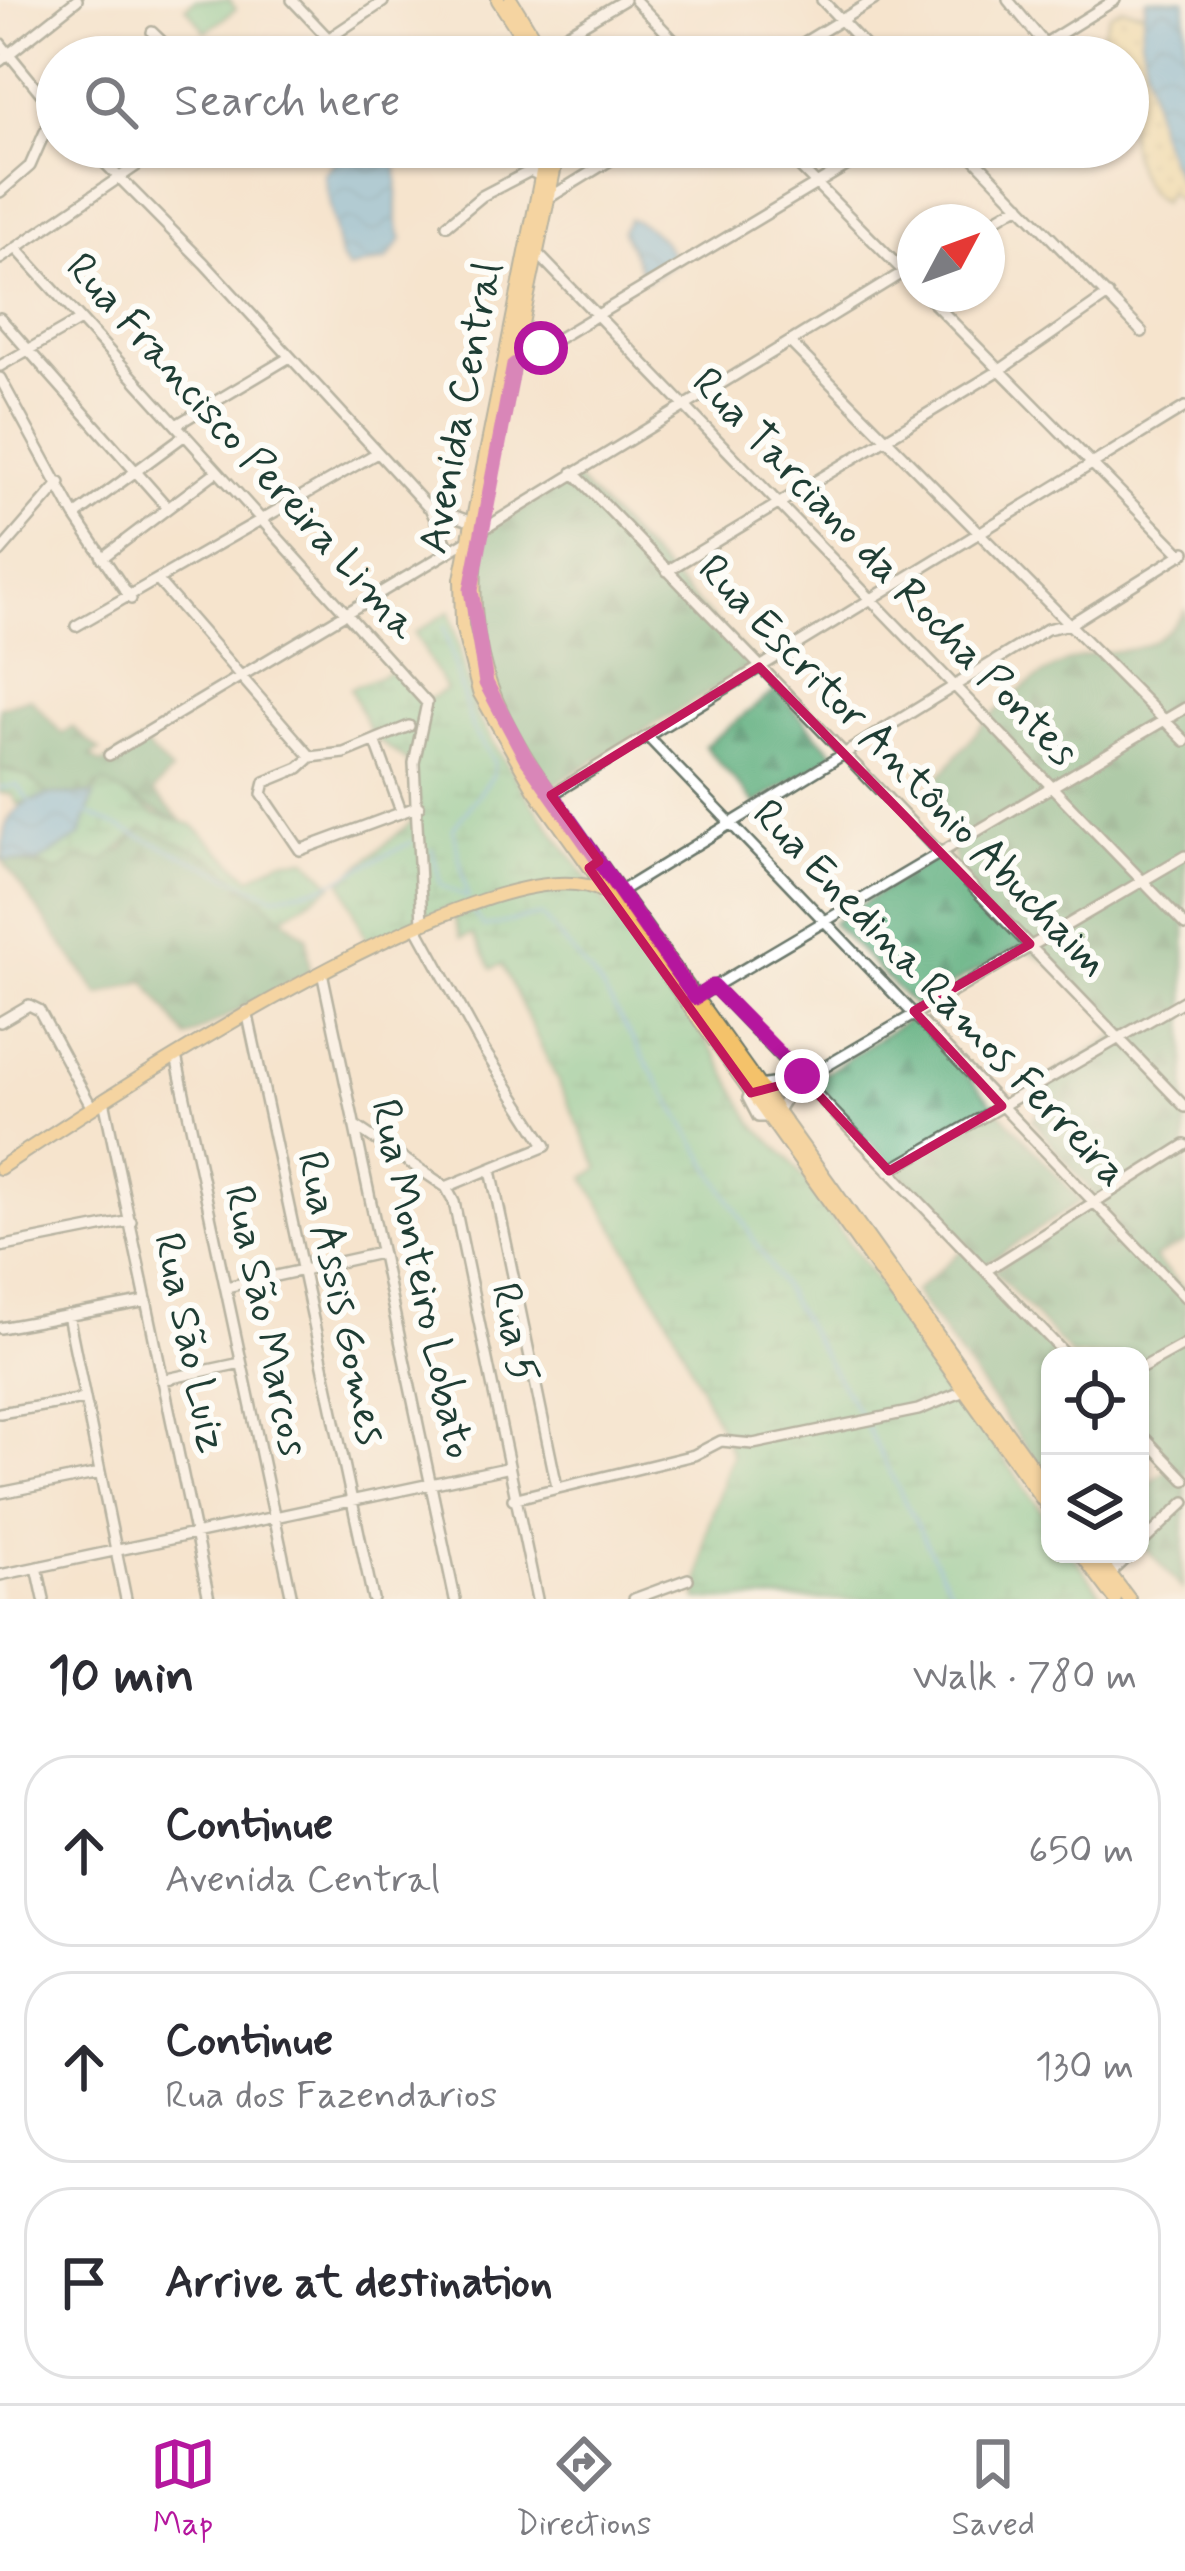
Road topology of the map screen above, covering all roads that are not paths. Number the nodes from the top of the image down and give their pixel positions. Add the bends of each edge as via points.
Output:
1 (77, 0) edge
2 (292, 0) edge
3 (498, 0) edge
4 (511, 0) edge
5 (624, 0) edge
6 (635, 0) edge
7 (822, 0) edge
8 (874, 0) edge
9 (1008, 0) edge
10 (1115, 0) edge
11 (383, 2) edge
12 (841, 20) junction
13 (152, 32) dead end
14 (156, 36) edge
15 (327, 36) edge
16 (332, 36) edge
17 (527, 36) edge
18 (531, 36) edge
19 (569, 36) edge
20 (670, 36) edge
21 (815, 36) edge
22 (856, 36) edge
23 (1038, 36) edge
24 (1053, 36) edge
25 (0, 44) edge
26 (4, 58) edge
27 (36, 91) edge
28 (36, 154) edge
29 (109, 168) edge
30 (132, 168) edge
31 (544, 168) edge
32 (556, 168) edge
33 (598, 168) edge
34 (801, 168) edge
35 (843, 168) edge
36 (983, 168) edge
37 (118, 177) junction
38 (542, 177) junction
39 (817, 184) junction
40 (0, 191) edge
41 (552, 196) junction
42 (1020, 206) junction
43 (1005, 214) edge
44 (447, 225) dead end
45 (16, 248) junction
46 (539, 255) junction
47 (1, 256) edge
48 (897, 256) edge
49 (897, 276) edge
50 (1108, 295) junction
51 (943, 312) edge
52 (599, 314) junction
53 (0, 318) edge
54 (80, 320) junction
55 (1142, 332) dead end
56 (790, 342) junction
57 (27, 350) junction
58 (290, 357) junction
59 (514, 365) junction
60 (0, 366) edge
61 (1000, 370) junction
62 (0, 378) edge
63 (1185, 406) edge
64 (682, 407) junction
65 (176, 425) junction
66 (185, 435) junction
67 (885, 438) junction
68 (377, 452) junction
69 (1091, 462) junction
70 (217, 471) junction
71 (135, 472) junction
72 (573, 472) junction
73 (60, 483) junction
74 (776, 502) junction
75 (168, 508) junction
76 (431, 510) junction
77 (75, 516) junction
78 (260, 518) junction
79 (469, 520) junction
80 (978, 530) junction
81 (478, 533) junction
82 (465, 542) junction
83 (450, 551) junction
84 (0, 552) edge
85 (1184, 555) edge
86 (102, 558) junction
87 (667, 571) junction
88 (159, 582) junction
89 (867, 598) junction
90 (130, 599) junction
91 (345, 613) junction
92 (1070, 624) junction
93 (76, 626) dead end
94 (759, 667) junction
95 (240, 677) junction
96 (956, 689) junction
97 (1185, 708) edge
98 (1165, 720) junction
99 (409, 726) dead end
100 (647, 736) junction
101 (375, 740) junction
102 (1185, 741) edge
103 (109, 755) dead end
104 (844, 755) junction
105 (311, 757) junction
106 (1052, 790) junction
107 (551, 795) junction
108 (418, 806) junction
109 (401, 811) junction
110 (731, 823) junction
111 (938, 851) junction
112 (1185, 856) edge
113 (590, 862) junction
114 (1143, 880) junction
115 (565, 882) junction
116 (615, 894) junction
117 (825, 921) junction
118 (419, 924) junction
119 (1185, 925) edge
120 (1030, 944) junction
121 (322, 973) junction
122 (713, 986) junction
123 (695, 998) junction
124 (1185, 1000) edge
125 (247, 1011) junction
126 (914, 1011) junction
127 (0, 1022) edge
128 (1119, 1040) junction
129 (176, 1056) junction
130 (804, 1079) junction
131 (756, 1088) junction
132 (98, 1104) junction
133 (1002, 1106) junction
134 (1185, 1107) edge
135 (772, 1114) junction
136 (357, 1127) junction
137 (1185, 1145) edge
138 (795, 1146) junction
139 (0, 1168) edge
140 (491, 1170) junction
141 (889, 1171) junction
142 (446, 1187) junction
143 (1090, 1202) junction
144 (131, 1221) junction
145 (0, 1247) edge
146 (380, 1253) junction
147 (987, 1270) junction
148 (303, 1271) junction
149 (226, 1287) junction
150 (1185, 1297) edge
151 (147, 1300) junction
152 (68, 1315) junction
153 (0, 1328) edge
154 (1185, 1344) edge
155 (1059, 1347) edge
156 (241, 1363) junction
157 (1149, 1365) edge
158 (162, 1380) junction
159 (964, 1391) junction
160 (84, 1399) junction
161 (0, 1413) edge
162 (1149, 1442) edge
163 (506, 1468) junction
164 (100, 1473) junction
165 (1041, 1480) edge
166 (1185, 1480) edge
167 (429, 1484) junction
168 (557, 1487) junction
169 (0, 1493) edge
170 (1041, 1498) edge
171 (513, 1499) junction
172 (349, 1502) junction
173 (1185, 1502) edge
174 (272, 1518) junction
175 (196, 1534) junction
176 (1149, 1536) edge
177 (115, 1551) junction
178 (1089, 1563) edge
179 (1101, 1563) edge
180 (1121, 1563) edge
181 (37, 1567) junction
182 (1109, 1574) junction
183 (0, 1575) edge
184 (688, 1580) dead end
185 (44, 1599) edge
186 (126, 1599) edge
187 (209, 1599) edge
188 (292, 1599) edge
189 (373, 1599) edge
190 (455, 1599) edge
191 (537, 1599) edge
192 (634, 1599) edge
193 (1115, 1599) edge
194 (1129, 1599) edge

1 - 26 street
2 - 15 street
3 - 17 main road
4 - 18 main road
5 - 19 street
6 - 20 street
7 - 12 street
8 - 12 street
9 - 23 street
10 - 24 street
11 - 16 street
12 - 21 street
12 - 22 street
13 - 14 street
25 - 26 street
26 - 27 street
28 - 40 street
29 - 37 street
30 - 37 street
31 - 38 main road, Avenida Central
32 - 41 main road, Avenida Central
33 - 41 street
34 - 39 street
35 - 39 street
36 - 42 street
37 - 45 street
37 - 58 street
38 - 44 street via 523,172
38 - 79 main road, Avenida Central
39 - 48 street
39 - 52 street
41 - 46 main road, Avenida Central
42 - 43 street
42 - 50 street
45 - 47 street
45 - 54 street, Rua Francisco Pereira Lima
46 - 52 street, Rua Tarciano da Rocha Pontes
46 - 59 main road, Avenida Central
49 - 56 street
50 - 55 street
50 - 61 street
51 - 61 street
52 - 59 street
52 - 64 street, Rua Tarciano da Rocha Pontes
53 - 57 street
54 - 57 street
54 - 65 street, Rua Francisco Pereira Lima
56 - 64 street
56 - 67 street
57 - 60 street
57 - 71 street
58 - 65 street
58 - 68 street
59 - 81 main road, Avenida Central
61 - 67 street
61 - 69 street
62 - 73 street
63 - 69 street
64 - 72 street
64 - 74 street, Rua Tarciano da Rocha Pontes
65 - 66 street, Rua Francisco Pereira Lima
66 - 70 street, Rua Francisco Pereira Lima
66 - 71 street
67 - 74 street
67 - 80 street
68 - 76 street
68 - 78 street
69 - 80 street
69 - 85 street
70 - 75 street
70 - 78 street, Rua Francisco Pereira Lima
71 - 75 street
71 - 77 street
72 - 81 street
72 - 87 street, Rua Escritor Antônio Abuchaim
73 - 77 street
73 - 84 street
74 - 87 street
74 - 89 street, Rua Tarciano da Rocha Pontes
75 - 86 street
76 - 79 street
76 - 83 street
77 - 86 street
78 - 88 street
78 - 91 street, Rua Francisco Pereira Lima
79 - 82 main road, Avenida Central
80 - 89 street
80 - 92 street
81 - 107 main road, Avenida Central via 471,590 479,658 494,704
82 - 83 street
82 - 113 main road, Avenida Central via 462,626 479,692 516,764
83 - 91 street
85 - 92 street
86 - 90 street
87 - 94 street, Rua Escritor Antônio Abuchaim
88 - 90 street
88 - 95 street
89 - 94 street
89 - 96 street, Rua Tarciano da Rocha Pontes
90 - 93 street
91 - 95 street
91 - 108 street, Rua Francisco Pereira Lima via 429,709 414,763
92 - 96 street via 1047,629
92 - 98 street
94 - 100 street
94 - 104 street, Rua Escritor Antônio Abuchaim
95 - 103 street
95 - 105 street
96 - 104 street
96 - 106 street, Rua Tarciano da Rocha Pontes
97 - 98 street
98 - 102 street
98 - 106 street
99 - 101 street
100 - 107 street
100 - 110 street, Rua Enedina Ramos Ferreira
101 - 105 street
101 - 109 street
104 - 110 street
104 - 111 street, Rua Escritor Antônio Abuchaim
105 - 109 street via 261,787 300,850
106 - 111 street
106 - 114 street, Rua Tarciano da Rocha Pontes
107 - 113 main road, Avenida Central
108 - 109 street
108 - 118 street
110 - 116 street
110 - 117 street, Rua Enedina Ramos Ferreira
111 - 117 street
111 - 120 street, Rua Escritor Antônio Abuchaim
112 - 114 street
113 - 115 main road
113 - 116 main road, Avenida Central
114 - 119 street, Rua Tarciano da Rocha Pontes
114 - 120 street
115 - 116 main road
115 - 118 main road
116 - 123 main road, Avenida Central
116 - 131 main road, Avenida Central via 722,1053
117 - 122 street
117 - 126 street, Rua Enedina Ramos Ferreira
118 - 121 main road
118 - 140 street via 543,1151
120 - 126 street
120 - 128 street, Rua Escritor Antônio Abuchaim
121 - 125 main road
121 - 136 street, Rua Monteiro Lobato
122 - 123 street
122 - 130 street
123 - 131 main road, Avenida Central
124 - 128 street
125 - 129 main road
125 - 148 street, Rua Assis Gomes
126 - 130 street
126 - 133 street, Rua Enedina Ramos Ferreira
127 - 132 street, Rua São Luiz via 29,1005
128 - 133 street
128 - 134 street, Rua Escritor Antônio Abuchaim
129 - 132 main road
129 - 149 street, Rua São Marcos
130 - 131 street
130 - 135 street
130 - 141 street
131 - 135 main road, Avenida Central
131 - 135 street via 778,1090
132 - 139 main road
132 - 144 street, Rua São Luiz
133 - 141 street
133 - 143 street, Rua Enedina Ramos Ferreira
135 - 138 main road, Avenida Central
135 - 138 main road
136 - 142 street
136 - 146 street, Rua Monteiro Lobato
137 - 143 street
138 - 159 main road, Avenida Central
138 - 165 main road, Avenida Central
140 - 142 street
140 - 168 street
141 - 147 street
142 - 163 street, Rua 5
143 - 147 street
143 - 150 street, Rua Enedina Ramos Ferreira
144 - 145 street
144 - 151 street, Rua São Luiz
146 - 148 street
146 - 167 street, Rua Monteiro Lobato
147 - 155 street
148 - 149 street
148 - 172 street, Rua Assis Gomes
149 - 156 street, Rua São Marcos
151 - 152 street
151 - 158 street, Rua São Luiz
152 - 153 street
152 - 160 street
154 - 157 street
156 - 158 street
156 - 174 street, Rua São Marcos
158 - 175 street, Rua São Luiz
159 - 168 street via 918,1410 753,1444 721,1441
159 - 170 main road, Avenida Central
160 - 161 street
160 - 164 street
162 - 166 street
163 - 167 street
163 - 171 street, Rua 5
164 - 169 street
164 - 177 street
167 - 172 street
167 - 190 street, Rua Monteiro Lobato
168 - 171 street
171 - 191 street, Rua 5
172 - 174 street
172 - 189 street, Rua Assis Gomes
173 - 176 street
174 - 175 street
174 - 188 street, Rua São Marcos
175 - 177 street
175 - 187 street, Rua São Luiz
177 - 181 street
177 - 186 street
178 - 193 main road
179 - 182 main road
180 - 182 street
181 - 183 street
181 - 185 street
182 - 194 main road
184 - 192 street

